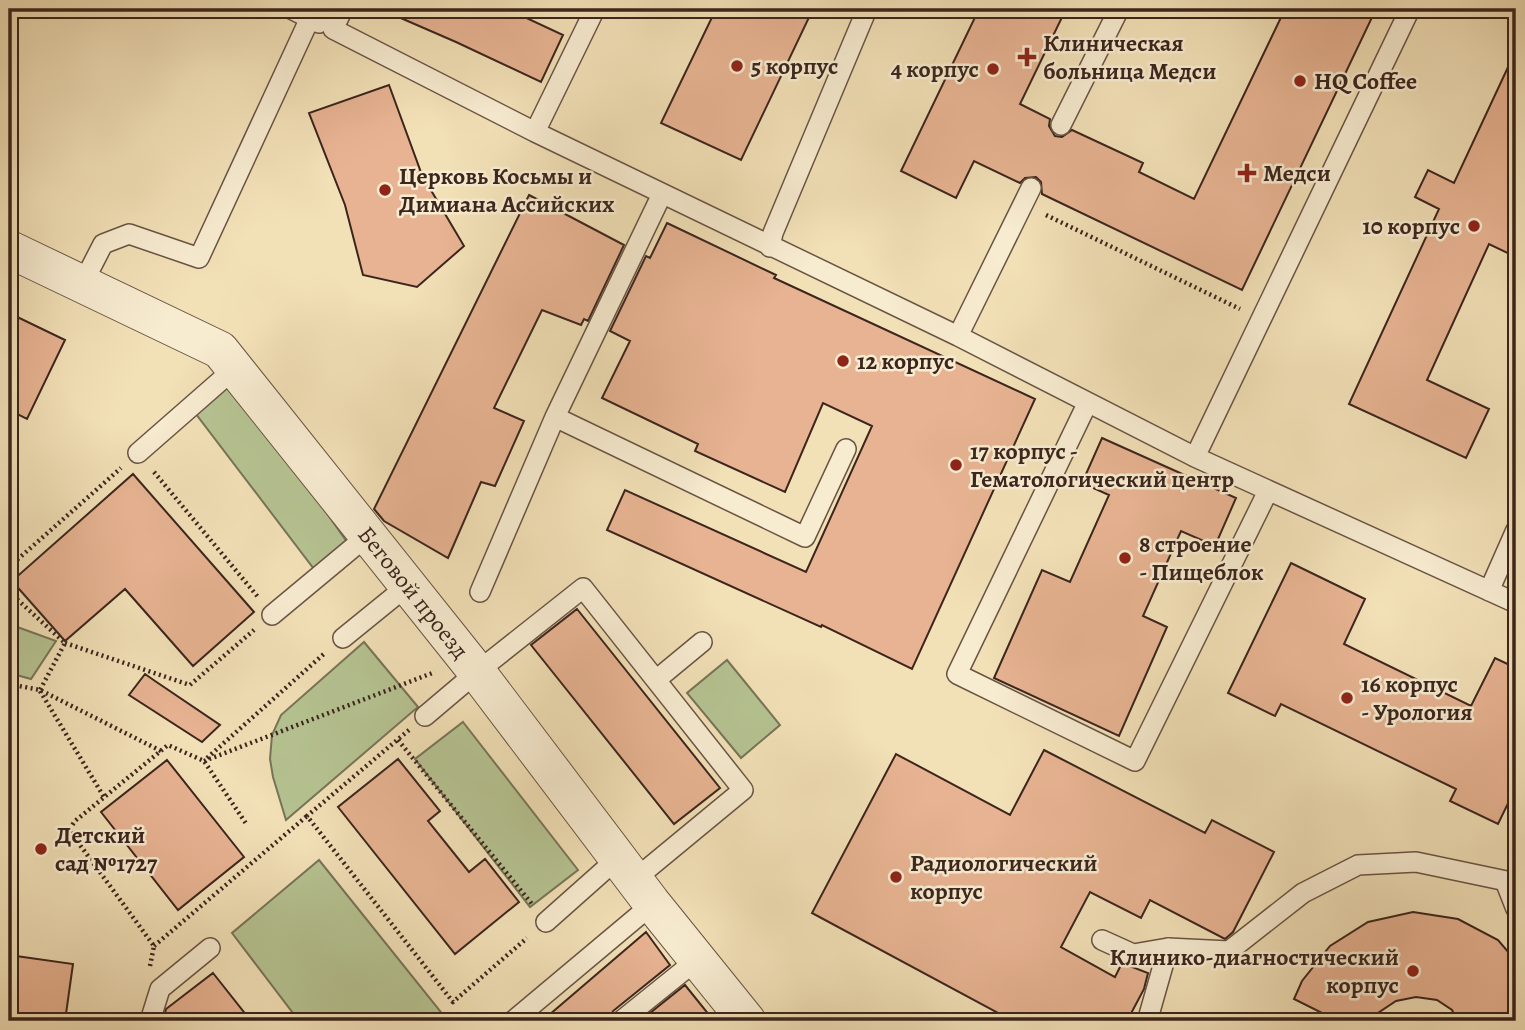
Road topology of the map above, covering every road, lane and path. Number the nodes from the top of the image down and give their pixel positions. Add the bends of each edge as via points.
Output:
1 (291, 9) edge
2 (343, 9) edge
3 (594, 9) edge
4 (867, 9) edge
5 (1119, 9) edge
6 (1410, 9) edge
7 (310, 18) junction
8 (333, 29) junction
9 (1061, 125) dead end
10 (535, 132) junction
11 (662, 194) junction
12 (1027, 196) joint
13 (771, 247) junction
14 (9, 249) edge
15 (82, 285) junction
16 (1261, 320) junction
17 (958, 337) junction
18 (234, 369) junction
19 (1087, 404) junction
20 (555, 417) junction
21 (846, 449) dead end
22 (138, 453) junction
23 (1195, 457) junction
24 (1268, 491) junction
25 (1516, 530) edge
26 (367, 536) junction
27 (9, 567) edge
28 (407, 586) junction
29 (1489, 591) junction
30 (9, 592) edge
31 (480, 593) dead end
32 (1516, 603) edge
33 (272, 615) junction
34 (343, 638) joint
35 (702, 642) dead end
36 (65, 643) junction
37 (438, 671) dead end
38 (477, 672) junction
39 (656, 680) junction
40 (9, 684) edge
41 (40, 690) junction
42 (425, 716) joint
43 (398, 740) junction
44 (161, 751) junction
45 (204, 761) junction
46 (104, 797) junction
47 (307, 816) junction
48 (247, 825) dead end
49 (634, 880) junction
50 (1511, 882) edge
51 (1516, 909) edge
52 (546, 922) junction
53 (1102, 940) dead end
54 (154, 946) junction
55 (210, 948) dead end
56 (1168, 948) junction
57 (698, 959) junction
58 (149, 971) dead end
59 (1149, 1015) dead end
60 (150, 1021) edge
61 (513, 1021) edge
62 (621, 1021) edge
63 (747, 1021) edge

1 - 7 lane
2 - 8 lane
3 - 10 lane
4 - 13 lane
5 - 9 lane
6 - 16 lane
7 - 8 lane
7 - 15 lane via 199,258 129,234 103,244
8 - 10 lane
10 - 11 lane
11 - 13 lane
11 - 20 lane
12 - 16 path
12 - 17 lane
13 - 17 lane
14 - 15 street, Беговой проезд
15 - 18 street, Беговой проезд via 220,350
16 - 23 lane
17 - 19 lane
18 - 22 lane
18 - 26 street, Беговой проезд
19 - 23 lane
19 - 24 lane via 957,674 1111,750 1135,761
20 - 21 lane via 805,537
20 - 31 lane
22 - 27 path
22 - 33 path
23 - 24 lane
24 - 29 lane
25 - 29 lane
26 - 28 street, Беговой проезд
26 - 33 lane
28 - 34 lane
28 - 38 street, Беговой проезд
29 - 32 lane
30 - 36 path
33 - 36 path via 190,685
34 - 45 path
35 - 39 lane
36 - 41 path
37 - 45 path
38 - 39 lane via 583,588
38 - 42 lane
38 - 49 street, Беговой проезд
39 - 49 lane via 743,790
40 - 41 path
41 - 44 path
41 - 46 path
42 - 43 path
43 - 47 path
43 - 52 path
44 - 45 path via 167,745
44 - 46 path
45 - 48 path
46 - 54 path via 69,830
47 - 52 path via 453,1002
47 - 54 path
49 - 52 lane
49 - 57 street, Беговой проезд
49 - 61 lane via 643,912
50 - 51 lane
50 - 56 lane via 1416,862 1358,865 1303,893 1229,951
53 - 56 lane via 1133,954
54 - 58 path
55 - 60 lane via 160,989
56 - 59 lane
57 - 62 lane
57 - 63 street, Беговой проезд

